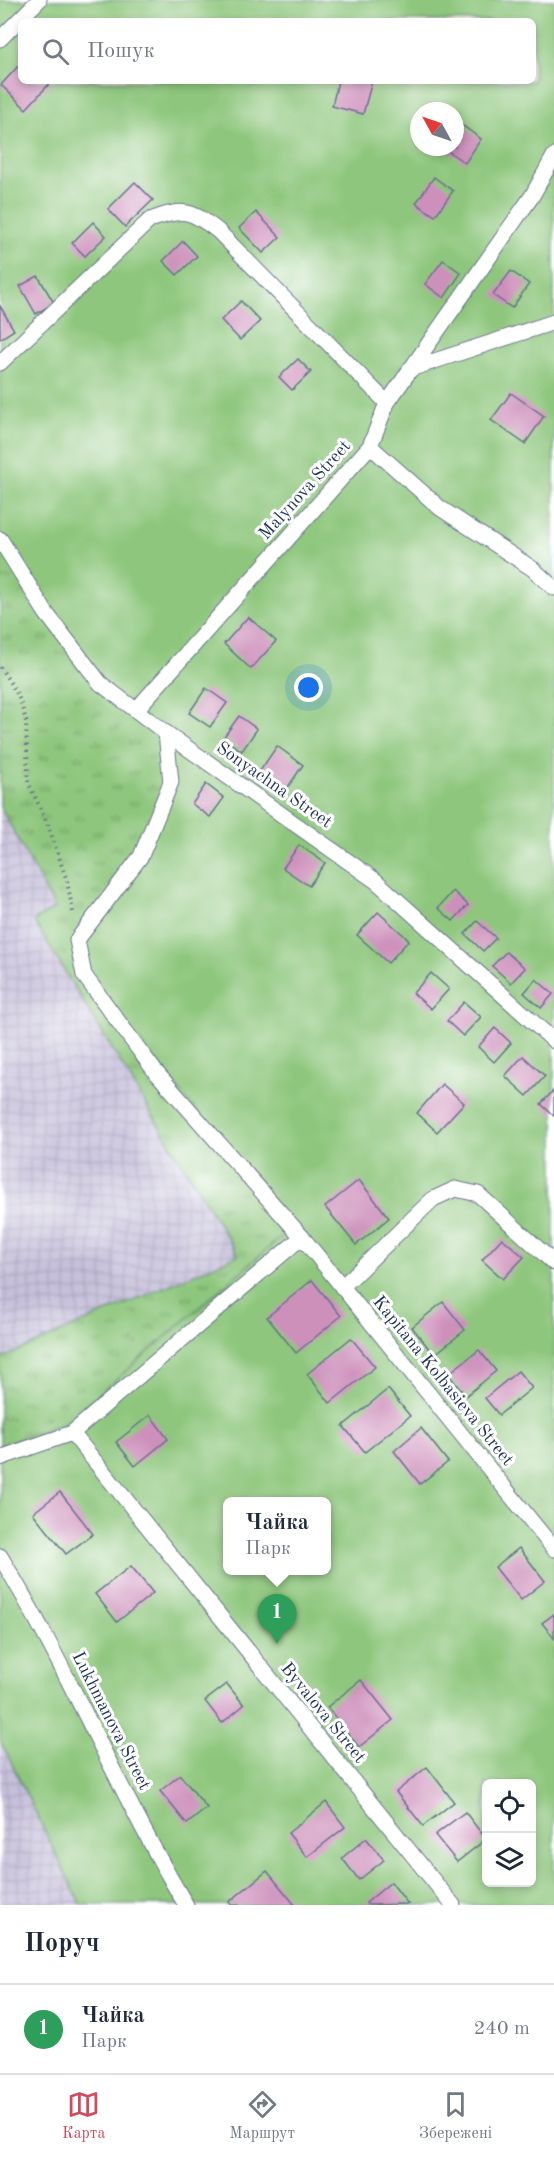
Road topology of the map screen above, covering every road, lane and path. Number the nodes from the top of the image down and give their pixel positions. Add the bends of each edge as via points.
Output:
1 (39, 0) edge
2 (21, 18) edge
3 (18, 21) edge
4 (0, 39) edge
5 (554, 156) edge
6 (554, 322) edge
7 (0, 363) edge
8 (411, 369) junction
9 (387, 403) junction
10 (370, 446) junction
11 (0, 539) edge
12 (554, 588) edge
13 (0, 667) edge
14 (136, 710) junction
15 (166, 733) junction
16 (77, 940) junction
17 (554, 1041) edge
18 (303, 1237) junction
19 (554, 1263) edge
20 (342, 1287) junction
21 (72, 1433) junction
22 (0, 1458) edge
23 (554, 1549) edge
24 (0, 1556) edge
25 (186, 1905) edge
26 (453, 1905) edge

1 - 2 lane
3 - 4 lane
5 - 8 lane, Malynova Street via 532,196
6 - 8 lane
7 - 9 lane via 150,220 174,212 198,215 218,231
8 - 9 lane, Malynova Street
9 - 10 lane, Malynova Street
10 - 12 lane via 440,508 533,569
10 - 14 lane, Malynova Street
11 - 14 lane, Sonyachna Street via 46,613 100,683
13 - 16 path via 18,695 26,721 28,782 67,881
14 - 15 lane, Sonyachna Street
15 - 16 lane via 171,782 141,856
15 - 17 lane, Sonyachna Street via 376,881
16 - 18 lane, Kapitana Kolbasieva Street via 84,975 154,1070
18 - 20 lane, Kapitana Kolbasieva Street
18 - 21 lane
19 - 20 lane via 478,1194 455,1189 433,1199
20 - 23 lane, Kapitana Kolbasieva Street
21 - 22 lane
21 - 26 lane, Byvalova Street
24 - 25 lane, Lukhmanova Street via 33,1609 160,1863

